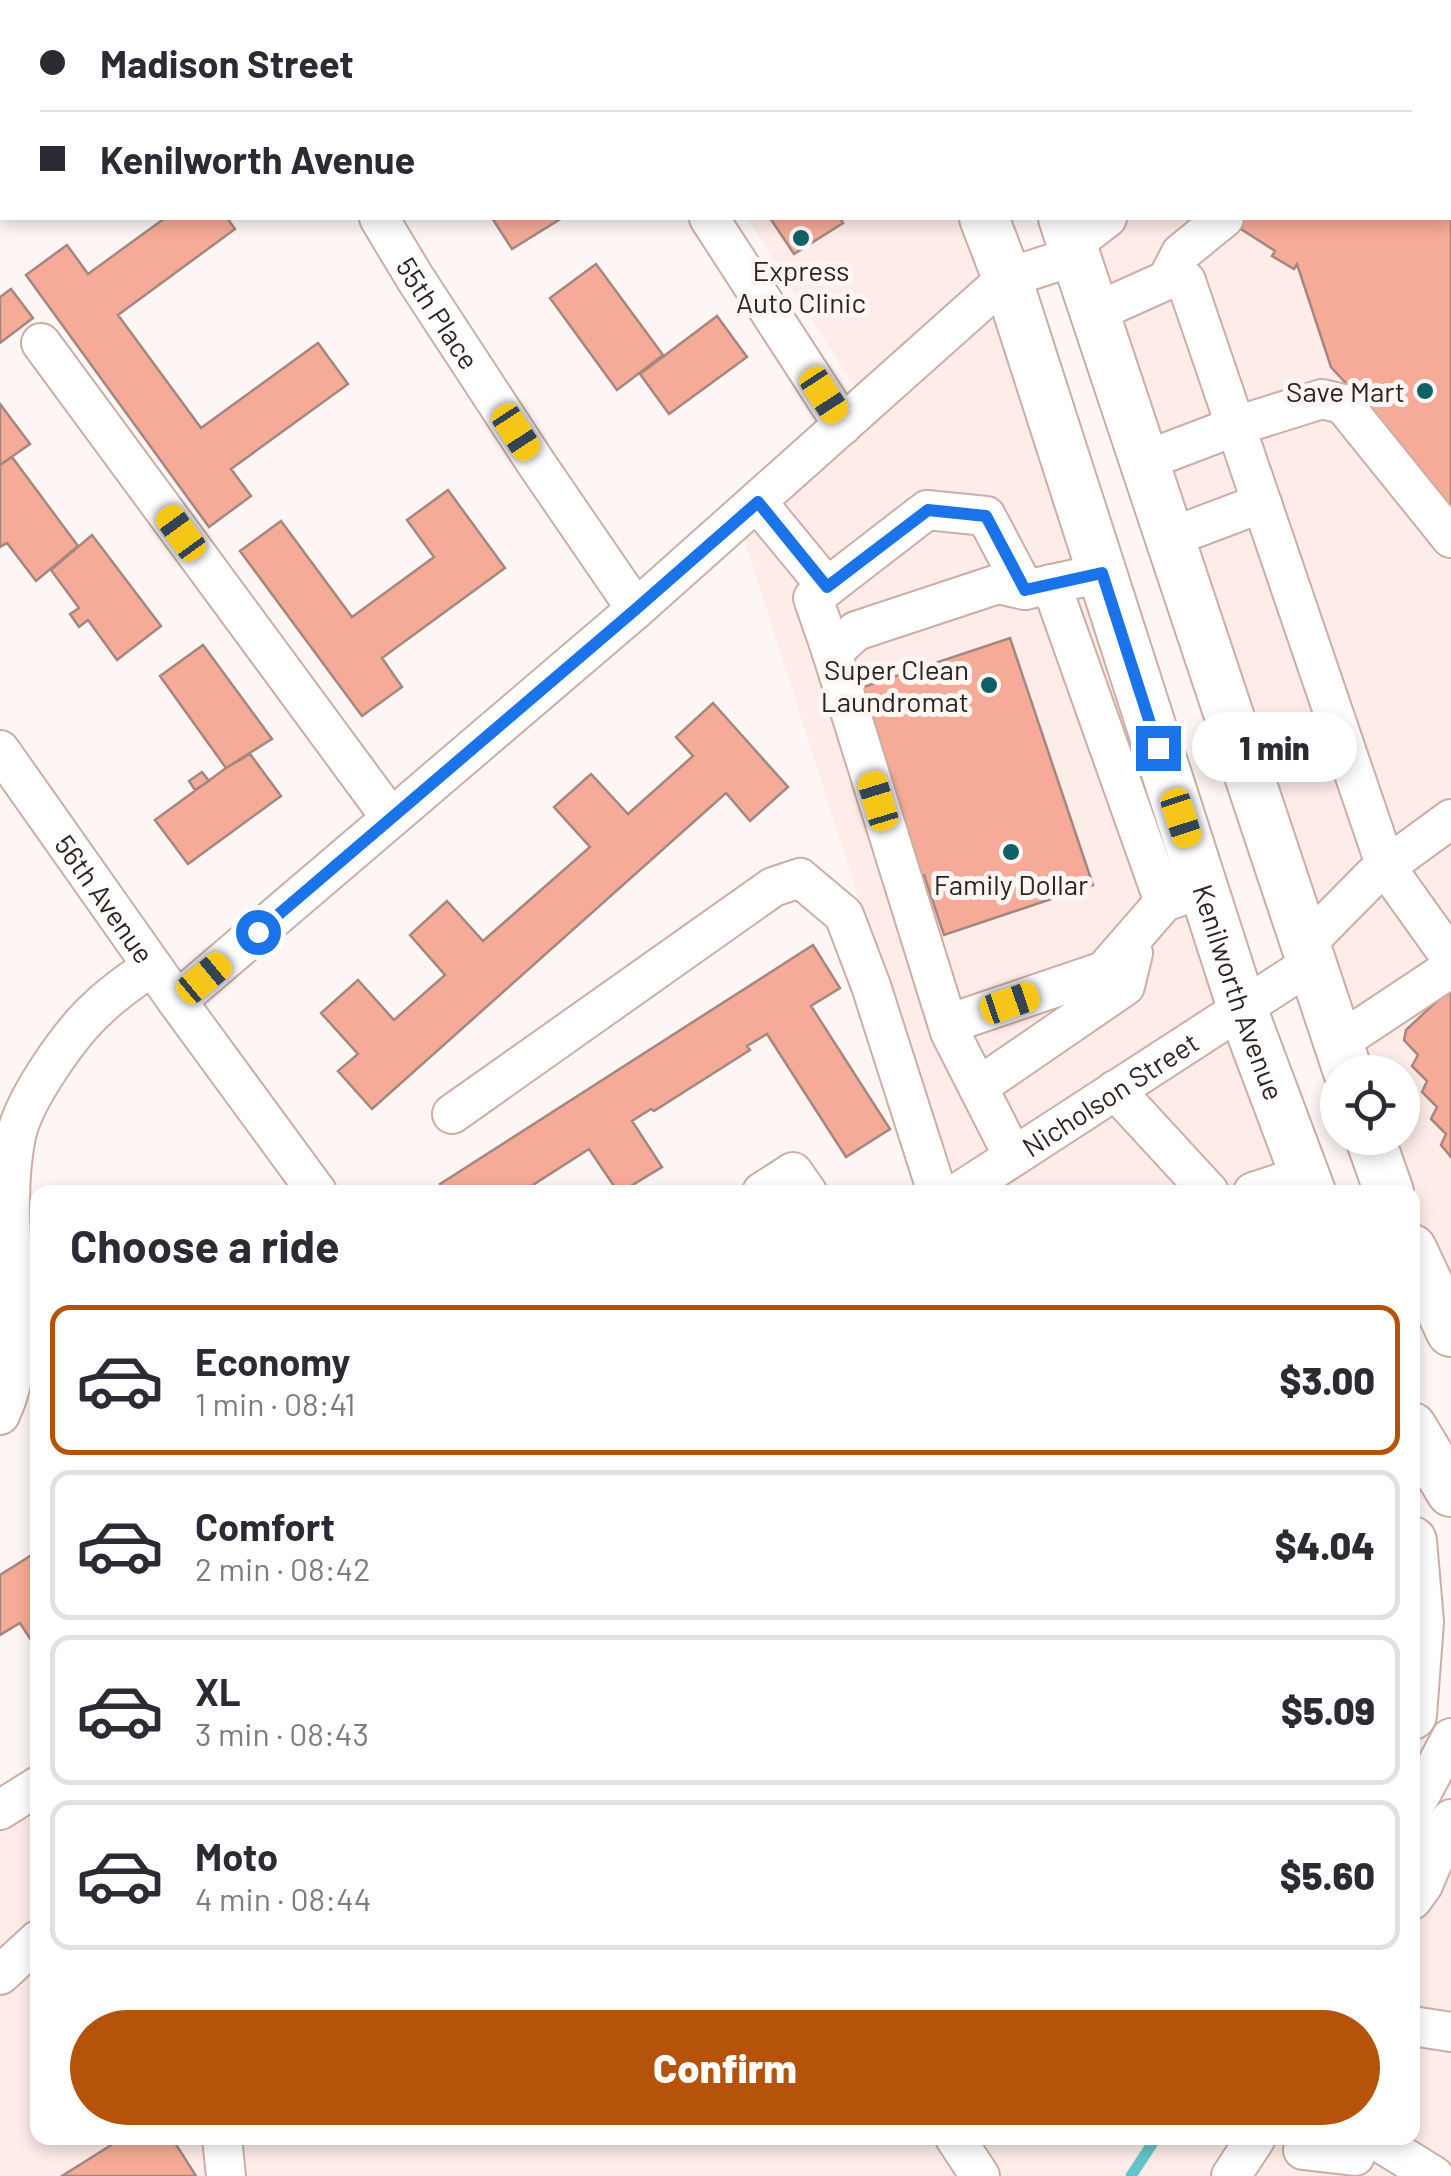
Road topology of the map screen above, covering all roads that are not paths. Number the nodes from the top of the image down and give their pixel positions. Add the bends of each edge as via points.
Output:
1 (380, 220) edge
2 (710, 220) edge
3 (985, 220) edge
4 (1222, 220) edge
5 (1080, 234) edge
6 (1008, 278) junction
7 (1167, 280) junction
8 (1096, 312) junction
9 (41, 343) dead end
10 (843, 424) junction
11 (1236, 426) junction
12 (1144, 461) junction
13 (758, 502) junction
14 (1262, 503) junction
15 (1169, 538) junction
16 (1451, 538) edge
17 (1102, 573) junction
18 (827, 587) junction
19 (1038, 587) junction
20 (636, 609) junction
21 (832, 652) junction
22 (0, 750) edge
23 (391, 818) junction
24 (1451, 818) edge
25 (1386, 867) junction
26 (1184, 895) junction
27 (1138, 932) junction
28 (1309, 954) junction
29 (1451, 958) edge
30 (152, 966) junction
31 (1451, 968) edge
32 (177, 1001) junction
33 (1242, 1008) junction
34 (948, 1024) junction
35 (1342, 1055) edge
36 (1347, 1055) edge
37 (978, 1088) junction
38 (1115, 1090) junction
39 (452, 1114) dead end
40 (8, 1124) edge
41 (1376, 1155) edge
42 (1009, 1172) edge
43 (1308, 1184) edge
44 (312, 1185) edge
45 (773, 1185) edge
46 (802, 1185) edge
47 (936, 1185) edge
48 (976, 1185) edge
49 (1200, 1185) edge
50 (1387, 1185) edge
51 (1420, 1266) edge
52 (1451, 1332) edge
53 (0, 1415) edge
54 (1420, 1440) edge
55 (1451, 1492) edge
56 (1451, 1738) edge
57 (30, 1791) edge
58 (0, 1810) edge
59 (1439, 1824) edge
60 (1420, 1888) edge
61 (30, 1947) edge
62 (0, 1975) edge
63 (1420, 2027) edge
64 (1451, 2032) edge
65 (223, 2145) edge
66 (960, 2145) edge
67 (1251, 2145) edge
68 (1360, 2152) edge
69 (1301, 2155) edge
70 (226, 2176) edge
71 (980, 2176) edge
72 (1231, 2176) edge
73 (1434, 2176) edge

1 - 20 street, 55th Place
2 - 10 street
3 - 6 main road, Kenilworth Avenue
4 - 7 street via 1182,253
5 - 6 street
5 - 8 main road
6 - 10 street
6 - 17 main road, Kenilworth Avenue
7 - 8 street
7 - 11 street via 1186,281
8 - 12 main road
9 - 23 street
10 - 13 street
11 - 12 street
11 - 14 street
11 - 16 street via 1322,399 1343,404
12 - 15 main road
13 - 18 street
13 - 20 street
14 - 15 street
14 - 25 street
15 - 28 main road
17 - 19 street
17 - 26 main road, Kenilworth Avenue
18 - 19 street via 928,510 986,516
18 - 21 street via 813,598
19 - 21 street via 998,584 856,631
19 - 26 street
20 - 23 street
21 - 34 street
22 - 30 street, 56th Avenue
23 - 32 street
24 - 25 street, Nicholson Street
25 - 28 street, Nicholson Street
25 - 29 street
26 - 27 street
26 - 33 main road, Kenilworth Avenue
27 - 34 street via 1104,970
27 - 37 street via 1125,986
28 - 33 street, Nicholson Street
28 - 35 main road
30 - 32 street, 56th Avenue
30 - 40 street via 96,1008
31 - 36 street
32 - 44 street, 56th Avenue
33 - 38 street, Nicholson Street
33 - 43 main road, Kenilworth Avenue
34 - 37 street
37 - 42 street
38 - 42 street, Nicholson Street
38 - 49 street
39 - 47 street via 773,886 800,878 844,914
40 - 53 street via 18,1335
41 - 50 main road
42 - 48 street, Nicholson Street
45 - 46 street via 794,1172
51 - 52 main road
54 - 55 main road
56 - 59 street
57 - 58 street
59 - 60 street
61 - 62 street
63 - 64 street
65 - 70 street
66 - 71 street
67 - 72 street
68 - 69 street
68 - 73 street

